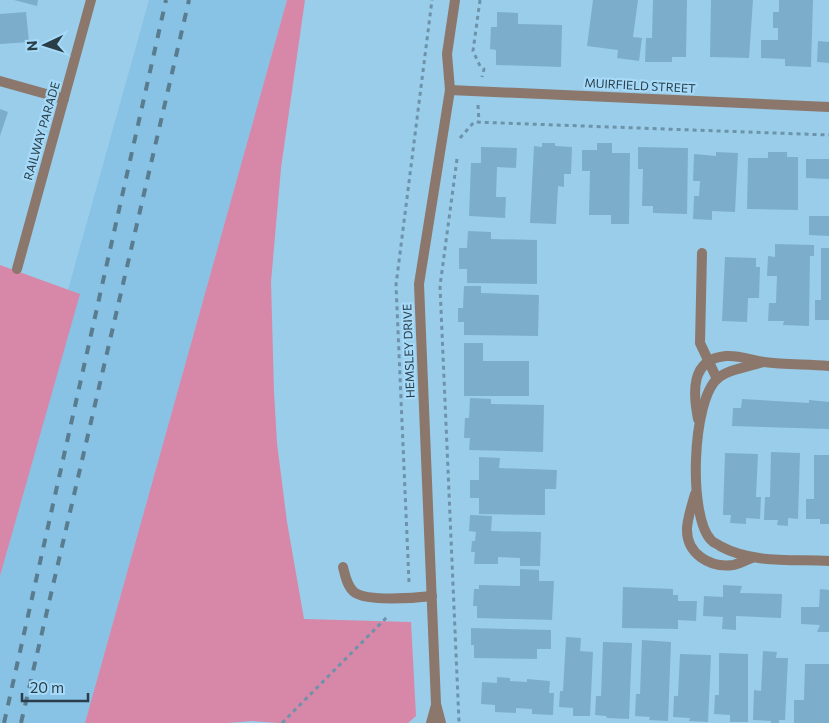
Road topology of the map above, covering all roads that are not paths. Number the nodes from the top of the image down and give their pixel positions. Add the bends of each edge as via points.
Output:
1 (91, 0) edge
2 (455, 0) edge
3 (0, 81) edge
4 (450, 90) junction
5 (64, 99) junction
6 (829, 107) edge
7 (702, 253) dead end
8 (17, 269) dead end
9 (708, 361) junction
10 (763, 362) junction
11 (829, 366) edge
12 (717, 379) junction
13 (699, 422) junction
14 (696, 493) junction
15 (752, 558) junction
16 (829, 561) edge
17 (343, 566) dead end
18 (432, 596) junction
19 (436, 704) junction
20 (431, 723) edge
21 (441, 723) edge

1 - 5 street, RAILWAY PARADE
2 - 4 street, HEMSLEY DRIVE via 447,54
3 - 5 street
4 - 6 street, MUIRFIELD STREET
4 - 18 street, HEMSLEY DRIVE via 419,284
5 - 8 street, RAILWAY PARADE
7 - 9 street via 700,343
9 - 10 street via 725,356
9 - 12 street
9 - 13 street via 694,382
10 - 11 street
10 - 12 street via 728,372
12 - 13 street via 707,392
13 - 14 street
14 - 15 street via 700,520 711,540
14 - 15 street via 687,530 697,556 717,565
15 - 16 street
17 - 18 street via 350,587 360,595 410,599
18 - 19 street, HEMSLEY DRIVE
19 - 20 street, HEMSLEY DRIVE
19 - 21 street, HEMSLEY DRIVE

